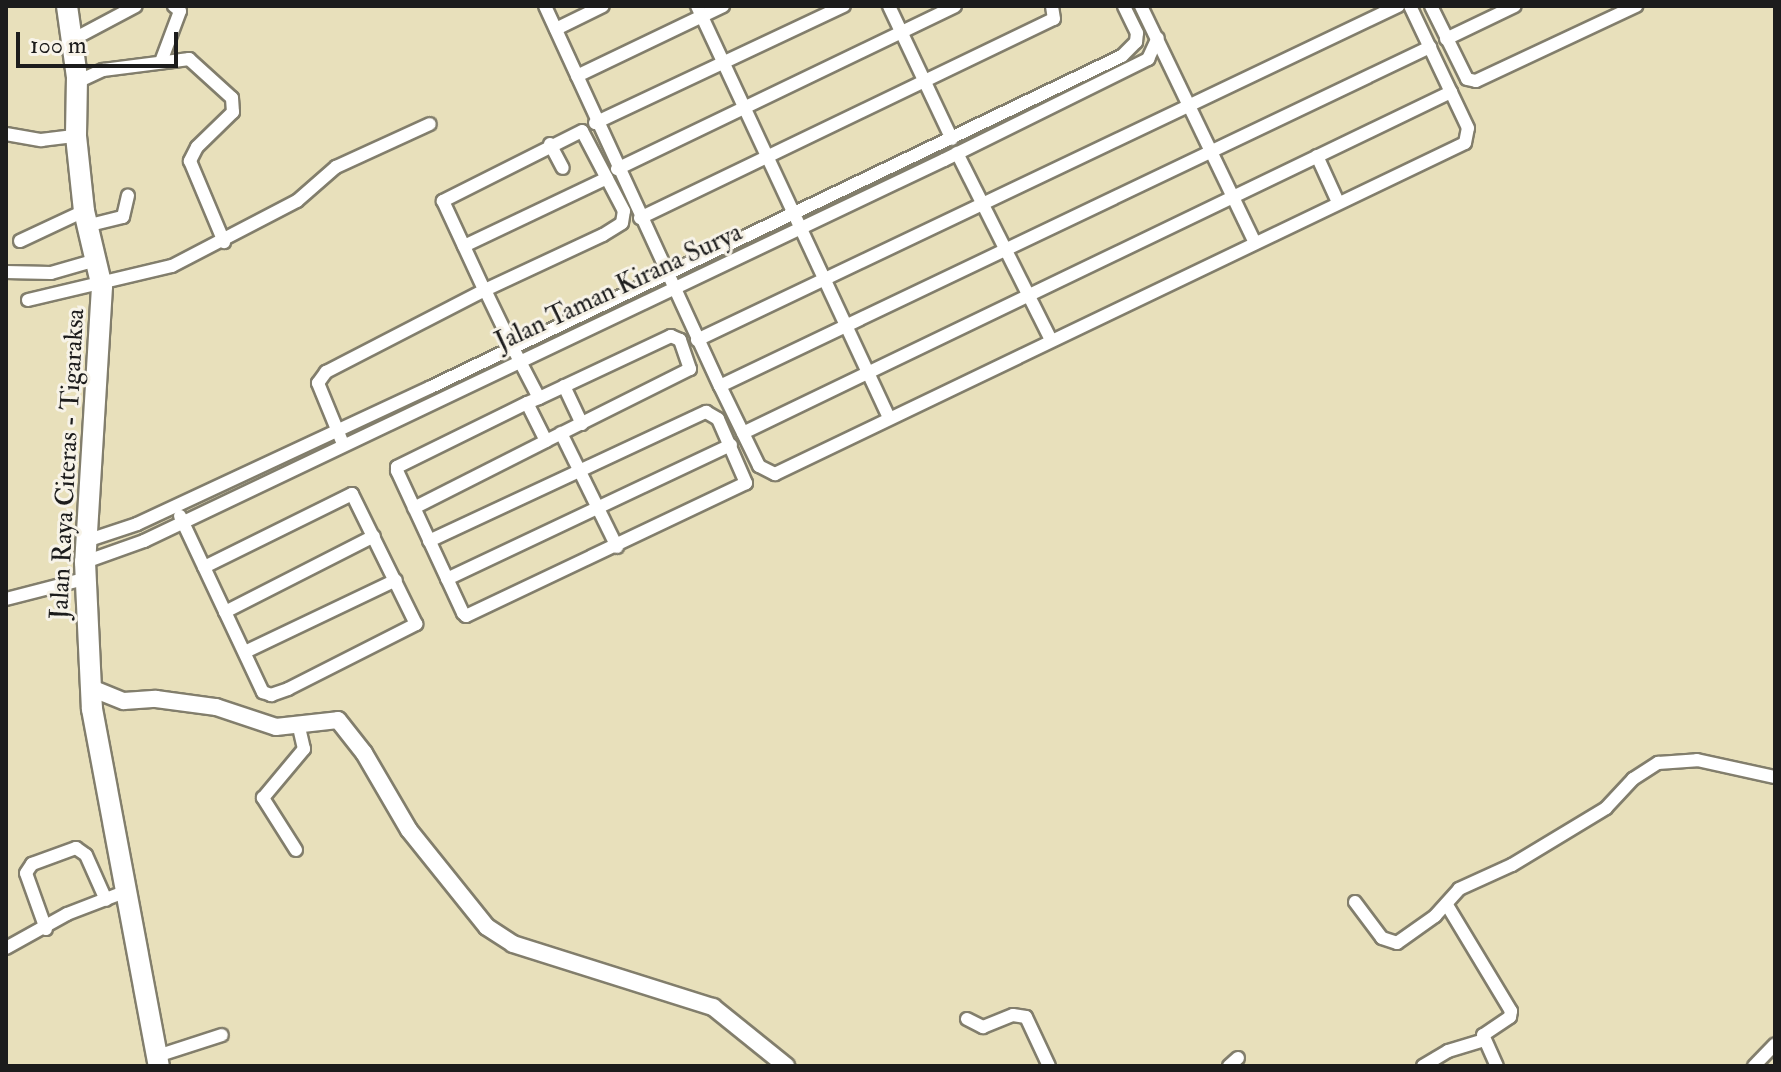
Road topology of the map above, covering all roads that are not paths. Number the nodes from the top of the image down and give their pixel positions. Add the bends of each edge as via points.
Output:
1 (67, 6) edge
2 (136, 6) edge
3 (545, 6) edge
4 (603, 6) edge
5 (723, 6) edge
6 (844, 6) edge
7 (889, 6) edge
8 (955, 6) edge
9 (1052, 6) edge
10 (1124, 6) edge
11 (1141, 6) edge
12 (1398, 6) edge
13 (1410, 6) edge
14 (1431, 6) edge
15 (1515, 6) edge
16 (1630, 7) edge
17 (182, 8) edge
18 (700, 11) edge
19 (556, 29) junction
20 (902, 32) junction
21 (1158, 38) junction
22 (1446, 39) junction
23 (72, 40) junction
24 (1430, 47) junction
25 (162, 59) junction
26 (724, 62) junction
27 (577, 76) junction
28 (77, 82) junction
29 (926, 84) junction
30 (1451, 92) junction
31 (743, 106) junction
32 (1188, 107) junction
33 (595, 123) junction
34 (430, 124) dead end
35 (6, 134) edge
36 (76, 136) junction
37 (952, 139) junction
38 (550, 144) junction
39 (1210, 151) junction
40 (957, 153) junction
41 (1317, 156) junction
42 (767, 157) junction
43 (563, 168) dead end
44 (612, 173) junction
45 (128, 196) dead end
46 (1232, 196) junction
47 (1338, 202) junction
48 (983, 204) junction
49 (794, 214) junction
50 (85, 218) junction
51 (640, 218) junction
52 (800, 228) junction
53 (20, 241) dead end
54 (224, 242) junction
55 (1255, 243) junction
56 (464, 246) junction
57 (1005, 249) junction
58 (96, 260) junction
59 (6, 272) edge
60 (670, 281) junction
61 (824, 281) junction
62 (102, 287) junction
63 (485, 290) junction
64 (1028, 294) junction
65 (28, 300) dead end
66 (846, 325) junction
67 (697, 340) junction
68 (1051, 340) junction
69 (516, 354) junction
70 (868, 372) junction
71 (564, 386) junction
72 (720, 386) junction
73 (533, 401) junction
74 (889, 418) junction
75 (582, 424) junction
76 (337, 430) junction
77 (561, 433) junction
78 (743, 433) junction
79 (546, 441) junction
80 (343, 444) junction
81 (731, 445) junction
82 (578, 470) junction
83 (174, 506) junction
84 (414, 508) junction
85 (599, 508) junction
86 (182, 520) junction
87 (374, 536) junction
88 (86, 541) junction
89 (429, 541) junction
90 (617, 547) junction
91 (204, 567) junction
92 (84, 571) junction
93 (447, 579) junction
94 (396, 580) junction
95 (6, 599) edge
96 (225, 612) junction
97 (245, 652) junction
98 (91, 688) junction
99 (299, 727) junction
100 (1775, 777) edge
101 (296, 850) dead end
102 (115, 896) junction
103 (1355, 902) dead end
104 (1447, 905) junction
105 (46, 929) junction
106 (6, 948) edge
107 (967, 1019) dead end
108 (222, 1035) dead end
109 (1484, 1040) junction
110 (1775, 1044) edge
111 (158, 1061) edge
112 (786, 1066) edge
113 (1049, 1066) edge
114 (1423, 1066) edge
115 (1497, 1066) edge
116 (1754, 1066) edge

1 - 23 main road, Jalan Raya Citeras - Tigaraksa
2 - 23 street
3 - 19 street
4 - 19 street
5 - 18 street
6 - 26 street
7 - 20 street
8 - 20 street
9 - 29 street via 1054,19
10 - 37 street, Jalan Taman Kirana Surya via 1136,42 1122,56
11 - 21 street
12 - 32 street
13 - 24 street
14 - 22 street
15 - 22 street
16 - 22 street via 1476,81 1467,79
17 - 25 street
18 - 26 street
18 - 27 street
19 - 27 street
20 - 29 street
20 - 31 street
21 - 32 street
21 - 40 street, Jalan Taman Kirana Surya via 1148,59
23 - 28 main road, Jalan Raya Citeras - Tigaraksa
24 - 30 street
24 - 39 street
25 - 28 street via 103,70
25 - 54 street via 198,63 234,100 233,112 190,161
26 - 31 street
26 - 33 street
27 - 33 street
28 - 36 main road, Jalan Raya Citeras - Tigaraksa
29 - 37 street
29 - 42 street
30 - 41 street
30 - 47 street via 1468,128 1465,143
31 - 42 street
31 - 44 street
32 - 39 street
32 - 48 street
33 - 44 street
34 - 54 street via 336,167 315,190
35 - 36 street via 41,140
36 - 50 main road, Jalan Raya Citeras - Tigaraksa
37 - 49 street, Jalan Taman Kirana Surya
38 - 43 street
38 - 44 street via 585,133
38 - 56 street via 443,201
39 - 46 street
39 - 57 street
40 - 48 street
40 - 52 street, Jalan Taman Kirana Surya
41 - 46 street
41 - 47 street
42 - 49 street
42 - 51 street
44 - 51 street
44 - 56 street
44 - 63 street via 624,211 622,223
45 - 50 street via 123,217
46 - 55 street
46 - 64 street
47 - 55 street
48 - 57 street
48 - 61 street
49 - 52 street
49 - 60 street, Jalan Taman Kirana Surya
50 - 53 street
50 - 58 main road, Jalan Raya Citeras - Tigaraksa
51 - 60 street
52 - 60 street, Jalan Taman Kirana Surya
52 - 61 street
54 - 62 street via 172,266
55 - 68 street
56 - 63 street
57 - 64 street
57 - 66 street
58 - 59 street via 51,273
58 - 62 main road, Jalan Raya Citeras - Tigaraksa
60 - 67 street
60 - 69 street, Jalan Taman Kirana Surya
61 - 66 street
61 - 67 street
62 - 65 street
62 - 88 main road, Jalan Raya Citeras - Tigaraksa
63 - 69 street
63 - 76 street via 320,377
64 - 68 street
64 - 70 street
66 - 70 street
66 - 72 street
67 - 72 street
68 - 74 street
69 - 73 street
69 - 76 street, Jalan Taman Kirana Surya
69 - 80 street, Jalan Taman Kirana Surya
70 - 74 street
70 - 78 street
71 - 73 street
71 - 75 street
71 - 75 street via 671,336 680,340 690,362 686,374
72 - 78 street
73 - 79 street
73 - 84 street via 399,464 397,471
74 - 78 street via 775,474 759,466
75 - 77 street
76 - 80 street
76 - 83 street, Jalan Taman Kirana Surya
77 - 79 street
77 - 82 street
79 - 84 street
80 - 86 street, Jalan Taman Kirana Surya
81 - 82 street via 718,419 706,412
81 - 85 street
81 - 90 street via 746,478 744,487
82 - 85 street
82 - 89 street
83 - 86 street
83 - 88 street, Jalan Taman Kirana Surya
84 - 89 street
85 - 90 street
85 - 93 street
86 - 91 street
86 - 92 street, Jalan Taman Kirana Surya
87 - 91 street via 355,497 346,494
87 - 94 street
87 - 96 street
88 - 92 main road, Jalan Raya Citeras - Tigaraksa
89 - 93 street
90 - 93 street via 468,616
91 - 96 street
92 - 95 street, Jalan Taman Kirana Surya
92 - 98 main road, Jalan Raya Citeras - Tigaraksa
94 - 97 street
94 - 97 street via 416,620 411,630 271,695 259,687
96 - 97 street
98 - 99 street via 124,701 202,705 276,727
98 - 102 main road, Jalan Raya Citeras - Tigaraksa
99 - 101 street via 304,749 263,798
99 - 112 street via 328,717 343,724 409,830 472,913 500,937 713,1007
100 - 104 street via 1697,760 1658,763 1633,779 1606,808 1501,871 1459,889
102 - 105 street via 67,914
102 - 105 street via 76,848 32,864 26,873
102 - 111 main road, Jalan Raya Citeras - Tigaraksa
103 - 104 street via 1392,944
104 - 109 street via 1511,1011 1483,1035
105 - 106 street
107 - 113 street via 983,1027 1013,1015 1026,1017
108 - 111 street
109 - 114 street
109 - 115 street
110 - 116 street

